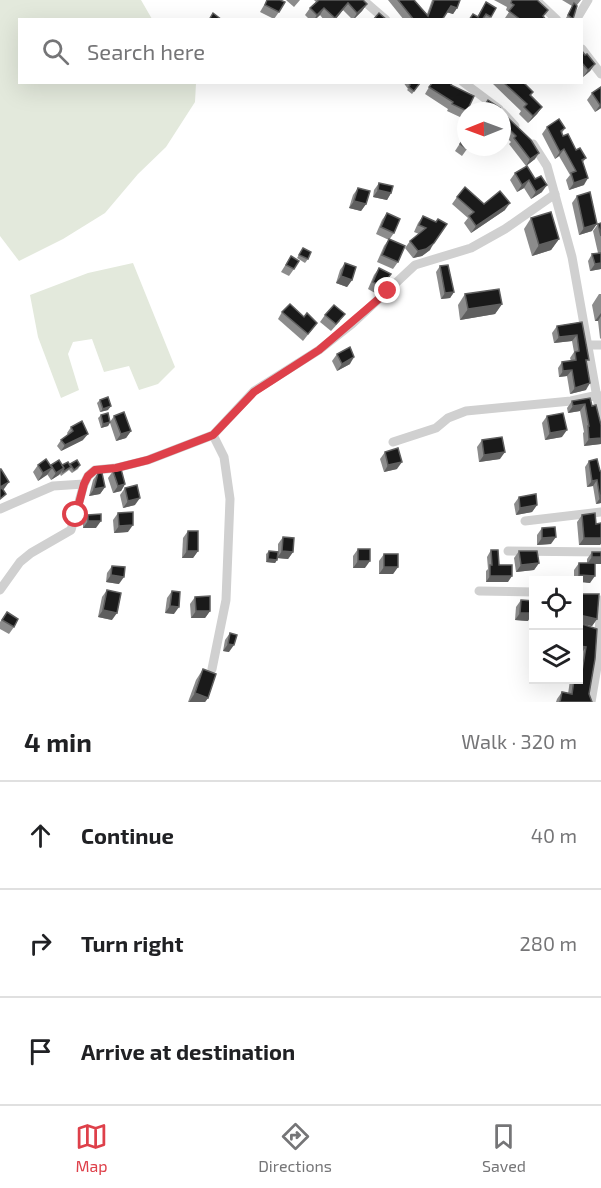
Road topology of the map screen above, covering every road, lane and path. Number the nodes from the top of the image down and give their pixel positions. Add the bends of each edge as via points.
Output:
1 (363, 0) edge
2 (536, 0) edge
3 (588, 0) edge
4 (384, 18) edge
5 (555, 18) edge
6 (577, 18) edge
7 (583, 50) edge
8 (601, 74) edge
9 (466, 84) edge
10 (488, 102) edge
11 (511, 122) edge
12 (555, 194) junction
13 (588, 345) junction
14 (601, 345) edge
15 (598, 395) junction
16 (601, 420) edge
17 (213, 435) junction
18 (393, 442) dead end
19 (84, 484) junction
20 (0, 509) edge
21 (601, 512) edge
22 (525, 521) dead end
23 (508, 551) dead end
24 (601, 552) edge
25 (0, 590) edge
26 (479, 591) dead end
27 (529, 592) edge
28 (590, 594) edge
29 (601, 595) edge
30 (601, 605) edge
31 (601, 634) edge
32 (212, 669) dead end
33 (591, 702) edge

1 - 4 street
2 - 5 street
3 - 6 street
7 - 8 street
9 - 10 street
11 - 12 street via 532,142 547,166
12 - 13 street via 572,257
12 - 17 street via 471,248 416,265 319,350 254,392
13 - 14 street
13 - 15 street
15 - 16 street
15 - 18 street via 466,411 436,428
17 - 19 street via 148,460 95,470
17 - 32 street via 224,457 230,499 226,600
19 - 20 street via 53,486
19 - 25 street via 71,530 20,562
21 - 22 street
23 - 24 street
26 - 27 street
28 - 29 street
30 - 31 street
31 - 33 street

